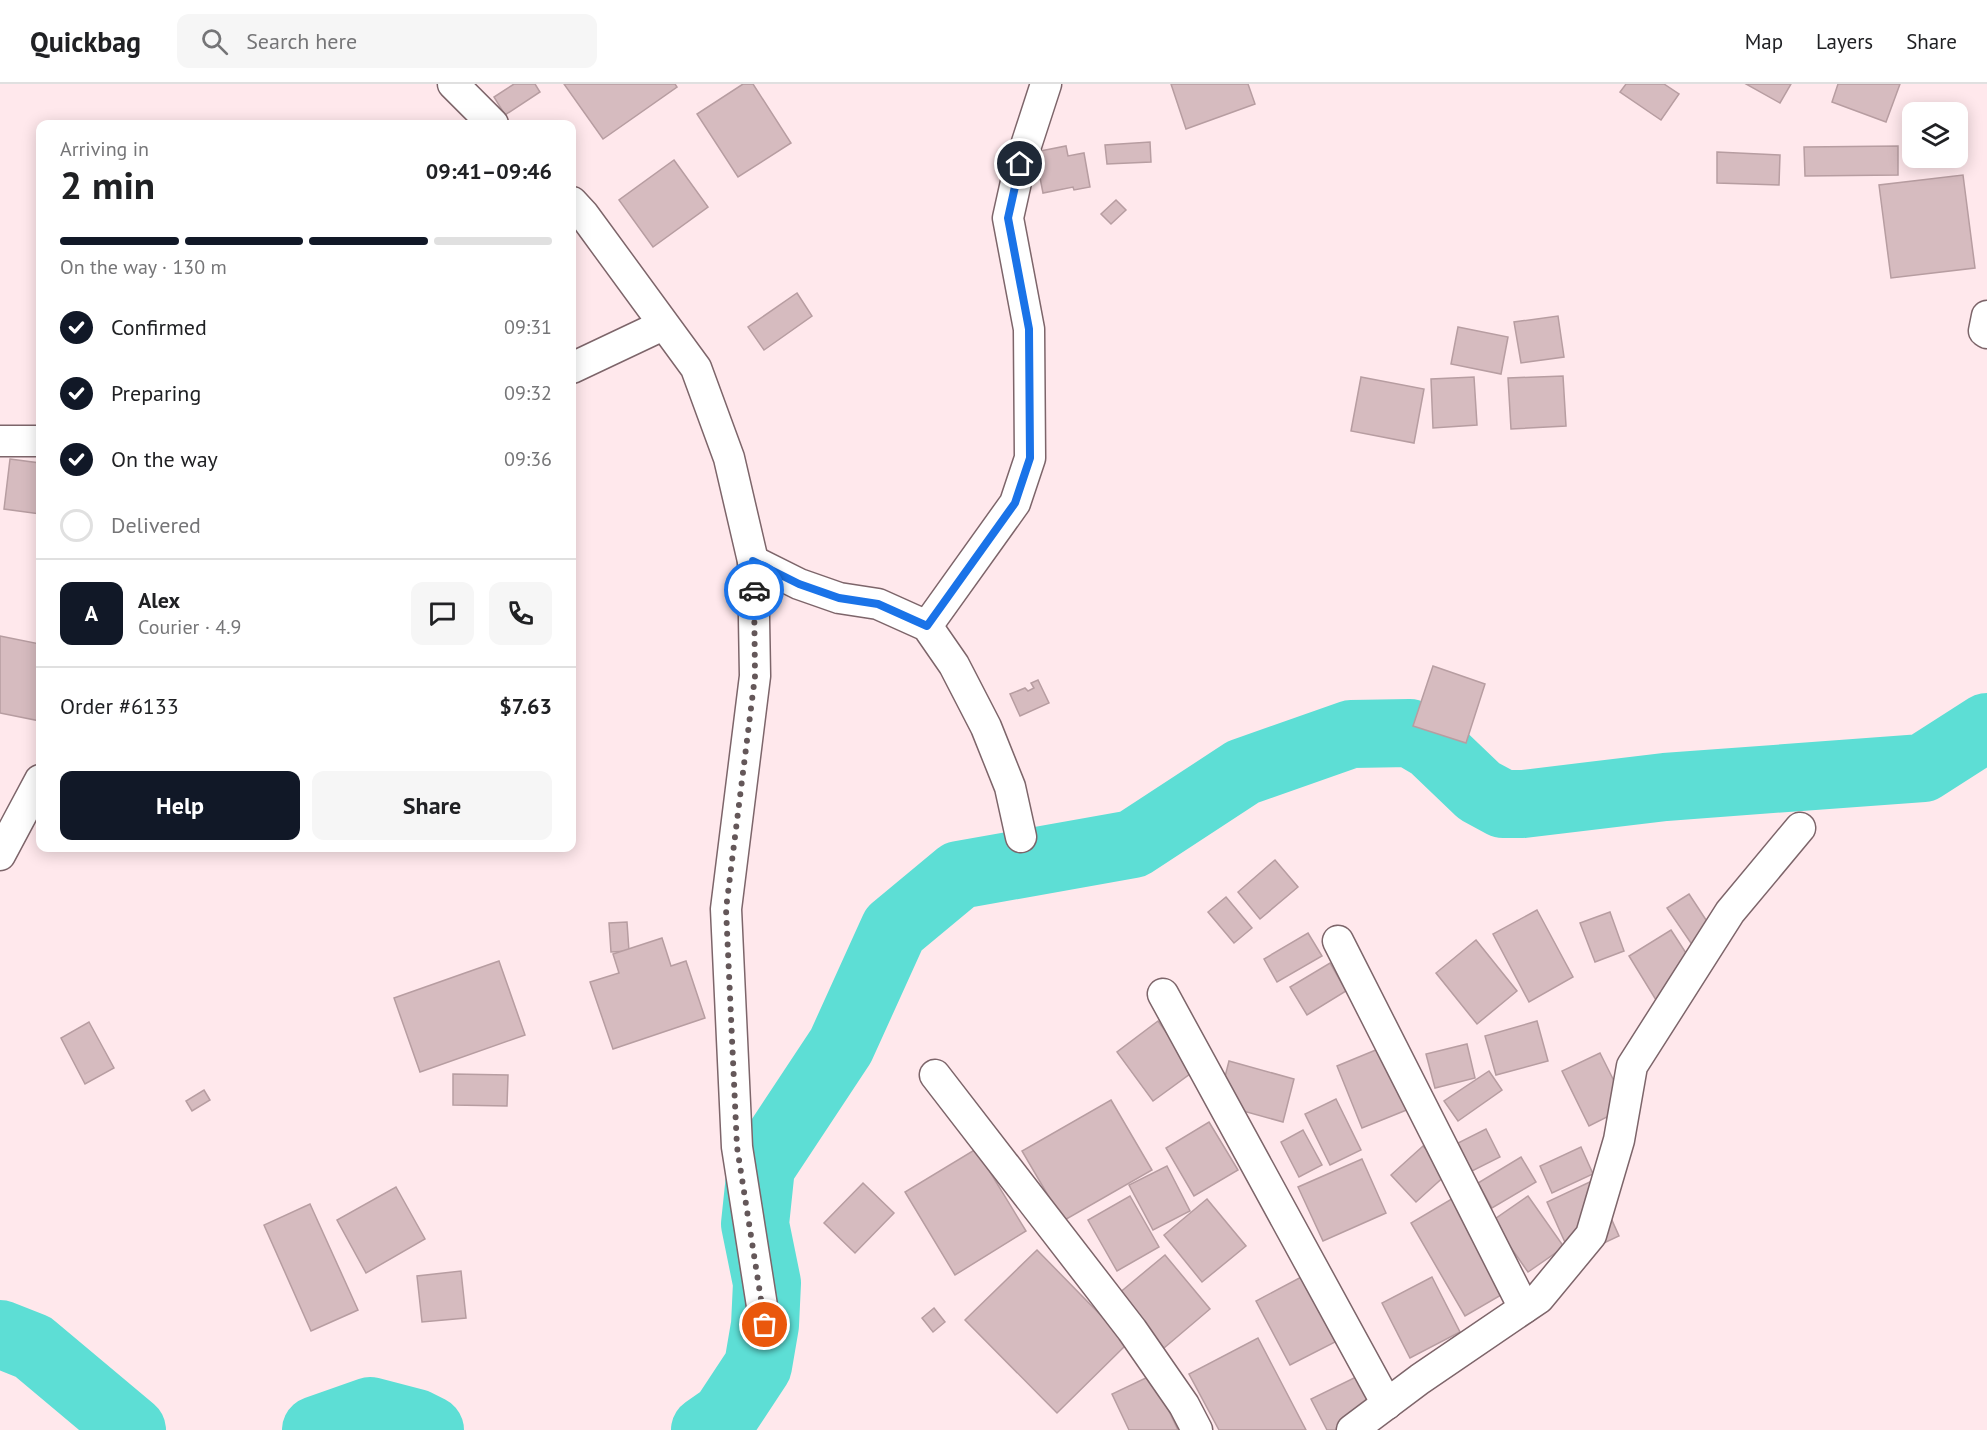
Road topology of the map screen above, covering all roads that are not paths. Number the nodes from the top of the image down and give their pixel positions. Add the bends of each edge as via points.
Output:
1 (453, 84) edge
2 (1046, 84) edge
3 (490, 120) edge
4 (576, 206) edge
5 (1987, 315) edge
6 (663, 325) junction
7 (1987, 333) edge
8 (576, 366) edge
9 (0, 441) edge
10 (36, 441) edge
11 (753, 561) junction
12 (927, 626) junction
13 (36, 788) edge
14 (1800, 828) dead end
15 (1021, 837) dead end
16 (0, 855) edge
17 (1338, 941) dead end
18 (1163, 994) dead end
19 (935, 1075) dead end
20 (1524, 1308) junction
21 (765, 1325) dead end
22 (1387, 1404) junction
23 (1197, 1430) edge
24 (1352, 1430) edge

1 - 3 street
2 - 12 street via 1020,164 1008,218 1029,329 1030,458 1015,503
4 - 6 street
5 - 7 street
6 - 8 street
6 - 11 street via 696,368 712,407 729,458
9 - 10 street
11 - 12 street via 799,584 839,598 878,604
11 - 21 street via 755,676 726,909 737,1147
12 - 15 street via 954,665 986,727 1010,787
13 - 16 street
14 - 20 street via 1730,912 1632,1066 1619,1140 1591,1235 1539,1298
17 - 20 street
18 - 22 street
19 - 23 street via 1132,1330
20 - 22 street
22 - 24 street

